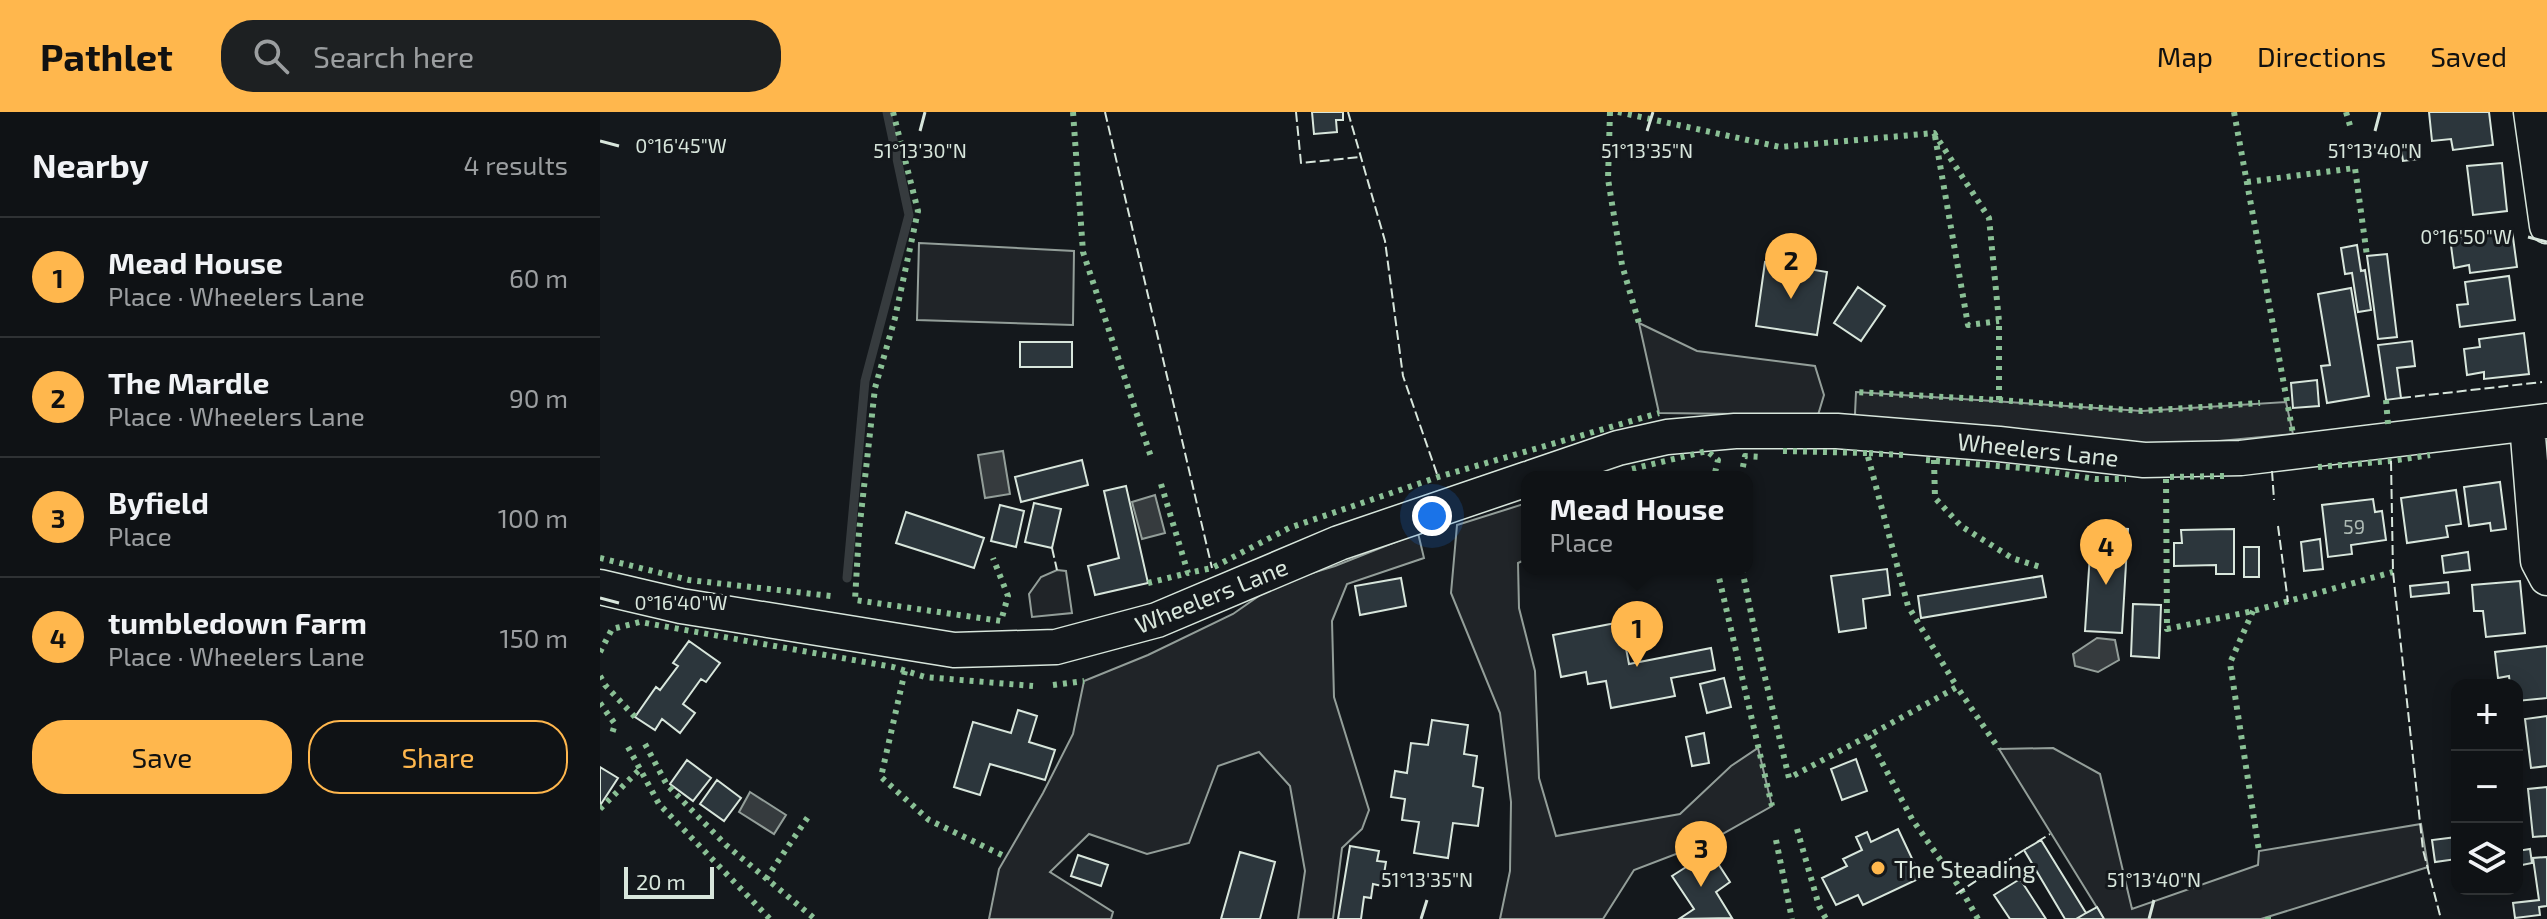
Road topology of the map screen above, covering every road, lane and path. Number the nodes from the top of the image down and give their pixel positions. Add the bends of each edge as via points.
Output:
1 (2531, 112) edge
2 (2547, 226) edge
3 (2537, 422) edge
4 (1551, 471) edge
5 (1521, 481) edge
6 (2547, 578) edge
7 (600, 587) edge

1 - 2 street
3 - 4 street, Wheelers Lane via 2256,457 2144,460 1827,430 1735,431 1667,437
3 - 6 street via 2538,561
5 - 7 street, Wheelers Lane via 1339,543 1157,620 1056,647 954,650 681,606

